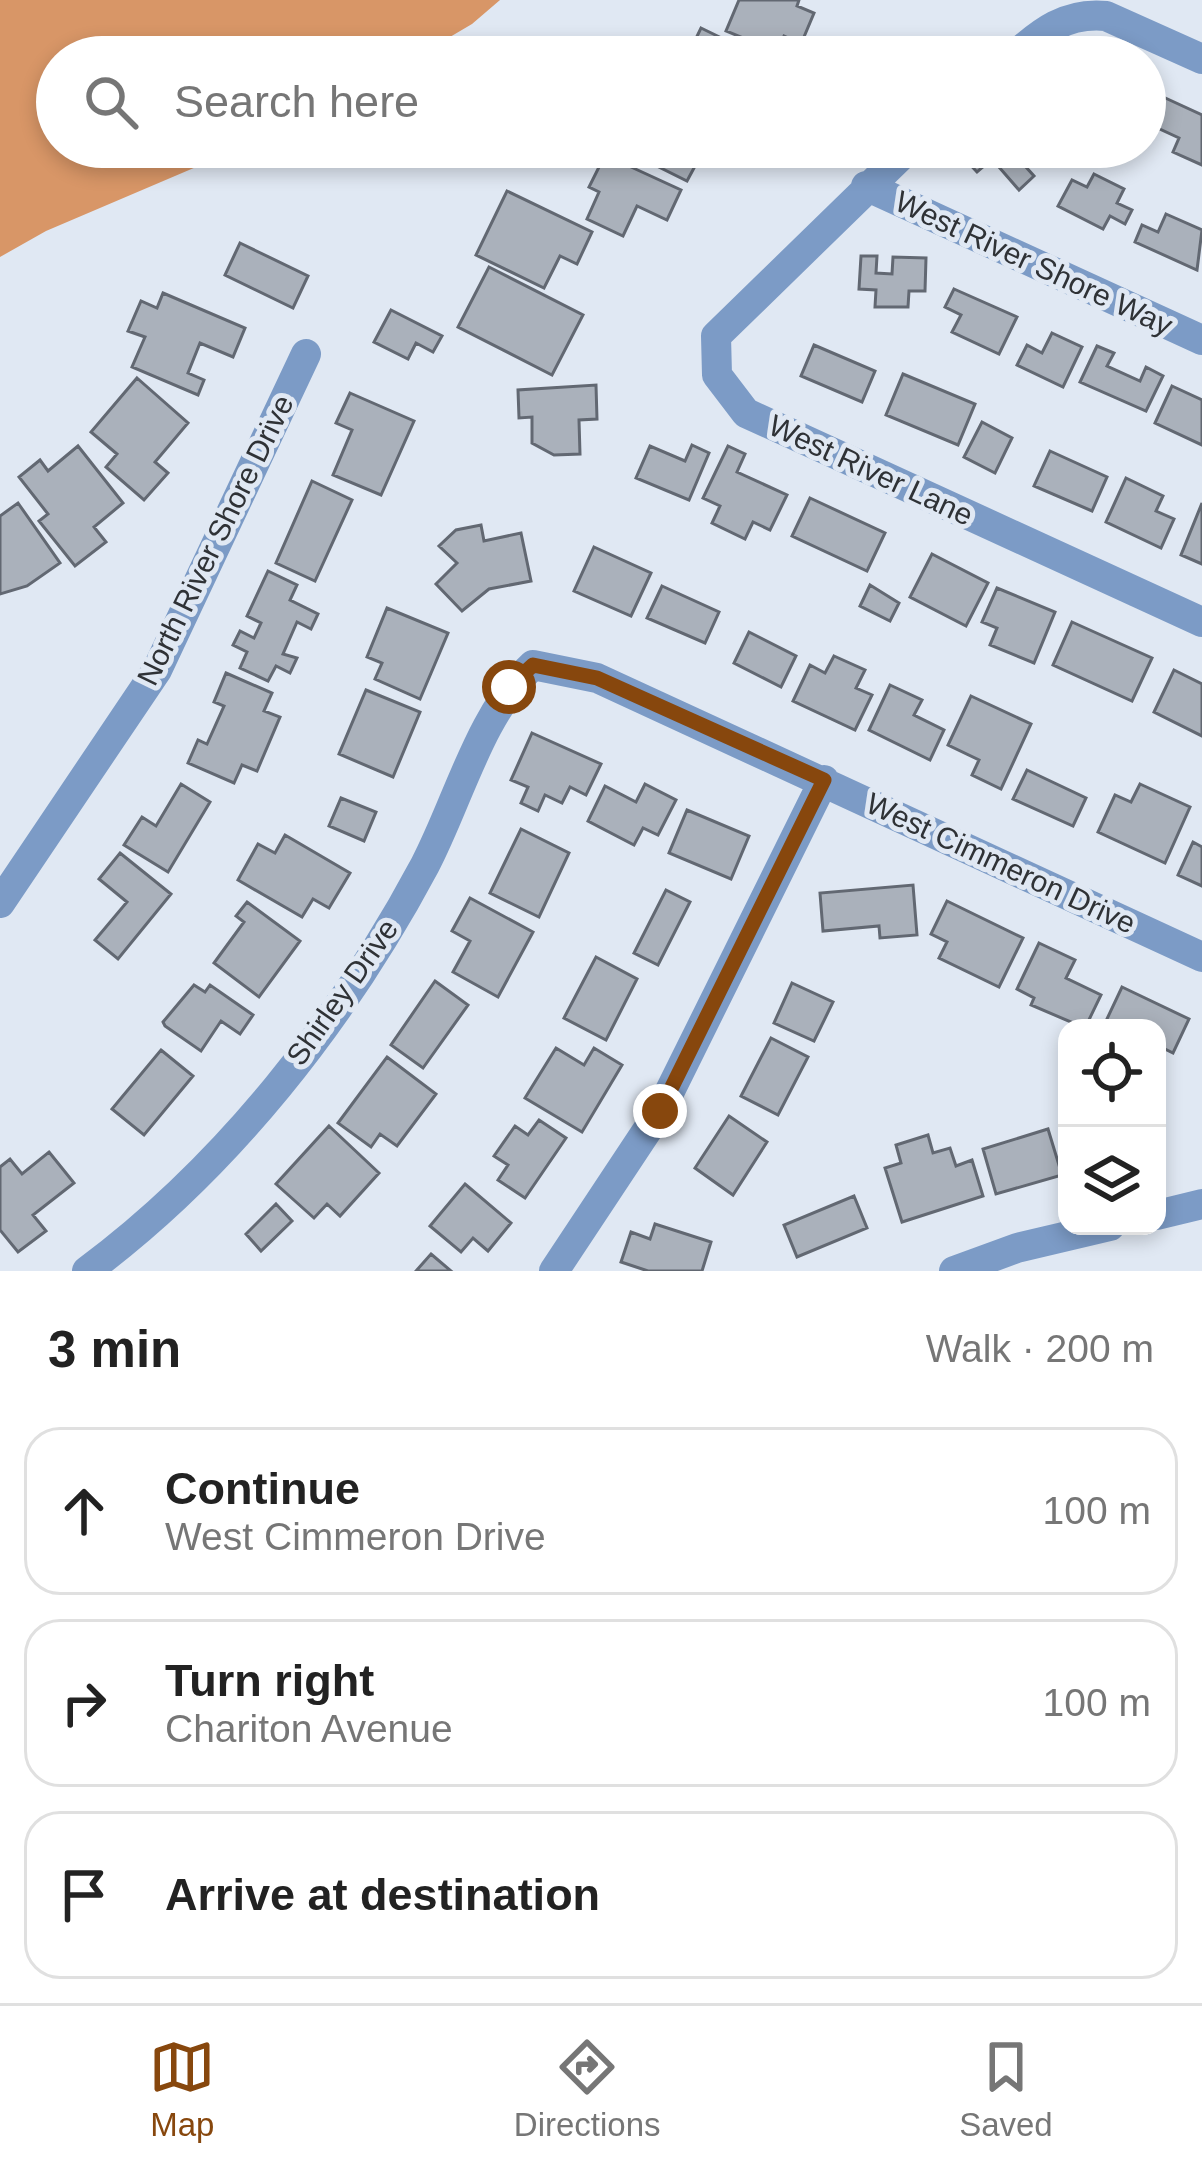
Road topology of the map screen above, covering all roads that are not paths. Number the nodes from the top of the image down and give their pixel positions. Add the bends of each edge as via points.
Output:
1 (1038, 36) edge
2 (1151, 36) edge
3 (1166, 43) edge
4 (1202, 59) edge
5 (886, 168) edge
6 (866, 186) junction
7 (1202, 340) edge
8 (306, 354) dead end
9 (1202, 622) edge
10 (533, 665) joint
11 (824, 780) junction
12 (0, 903) edge
13 (1202, 957) edge
14 (1202, 1204) edge
15 (1166, 1213) edge
16 (1072, 1235) edge
17 (86, 1271) edge
18 (554, 1271) edge
19 (954, 1271) edge

1 - 2 street via 1089,14
3 - 4 street
5 - 6 street, West River Lane
6 - 7 street, West River Shore Way
6 - 9 street, West River Lane via 716,336 717,375 746,412
8 - 12 street, North River Shore Drive via 157,670
10 - 11 street, West Cimmeron Drive via 597,678
10 - 17 street, Shirley Drive via 509,687 426,864 331,1016 224,1149
11 - 13 street, West Cimmeron Drive
11 - 18 street via 660,1111
14 - 15 street
16 - 19 street

